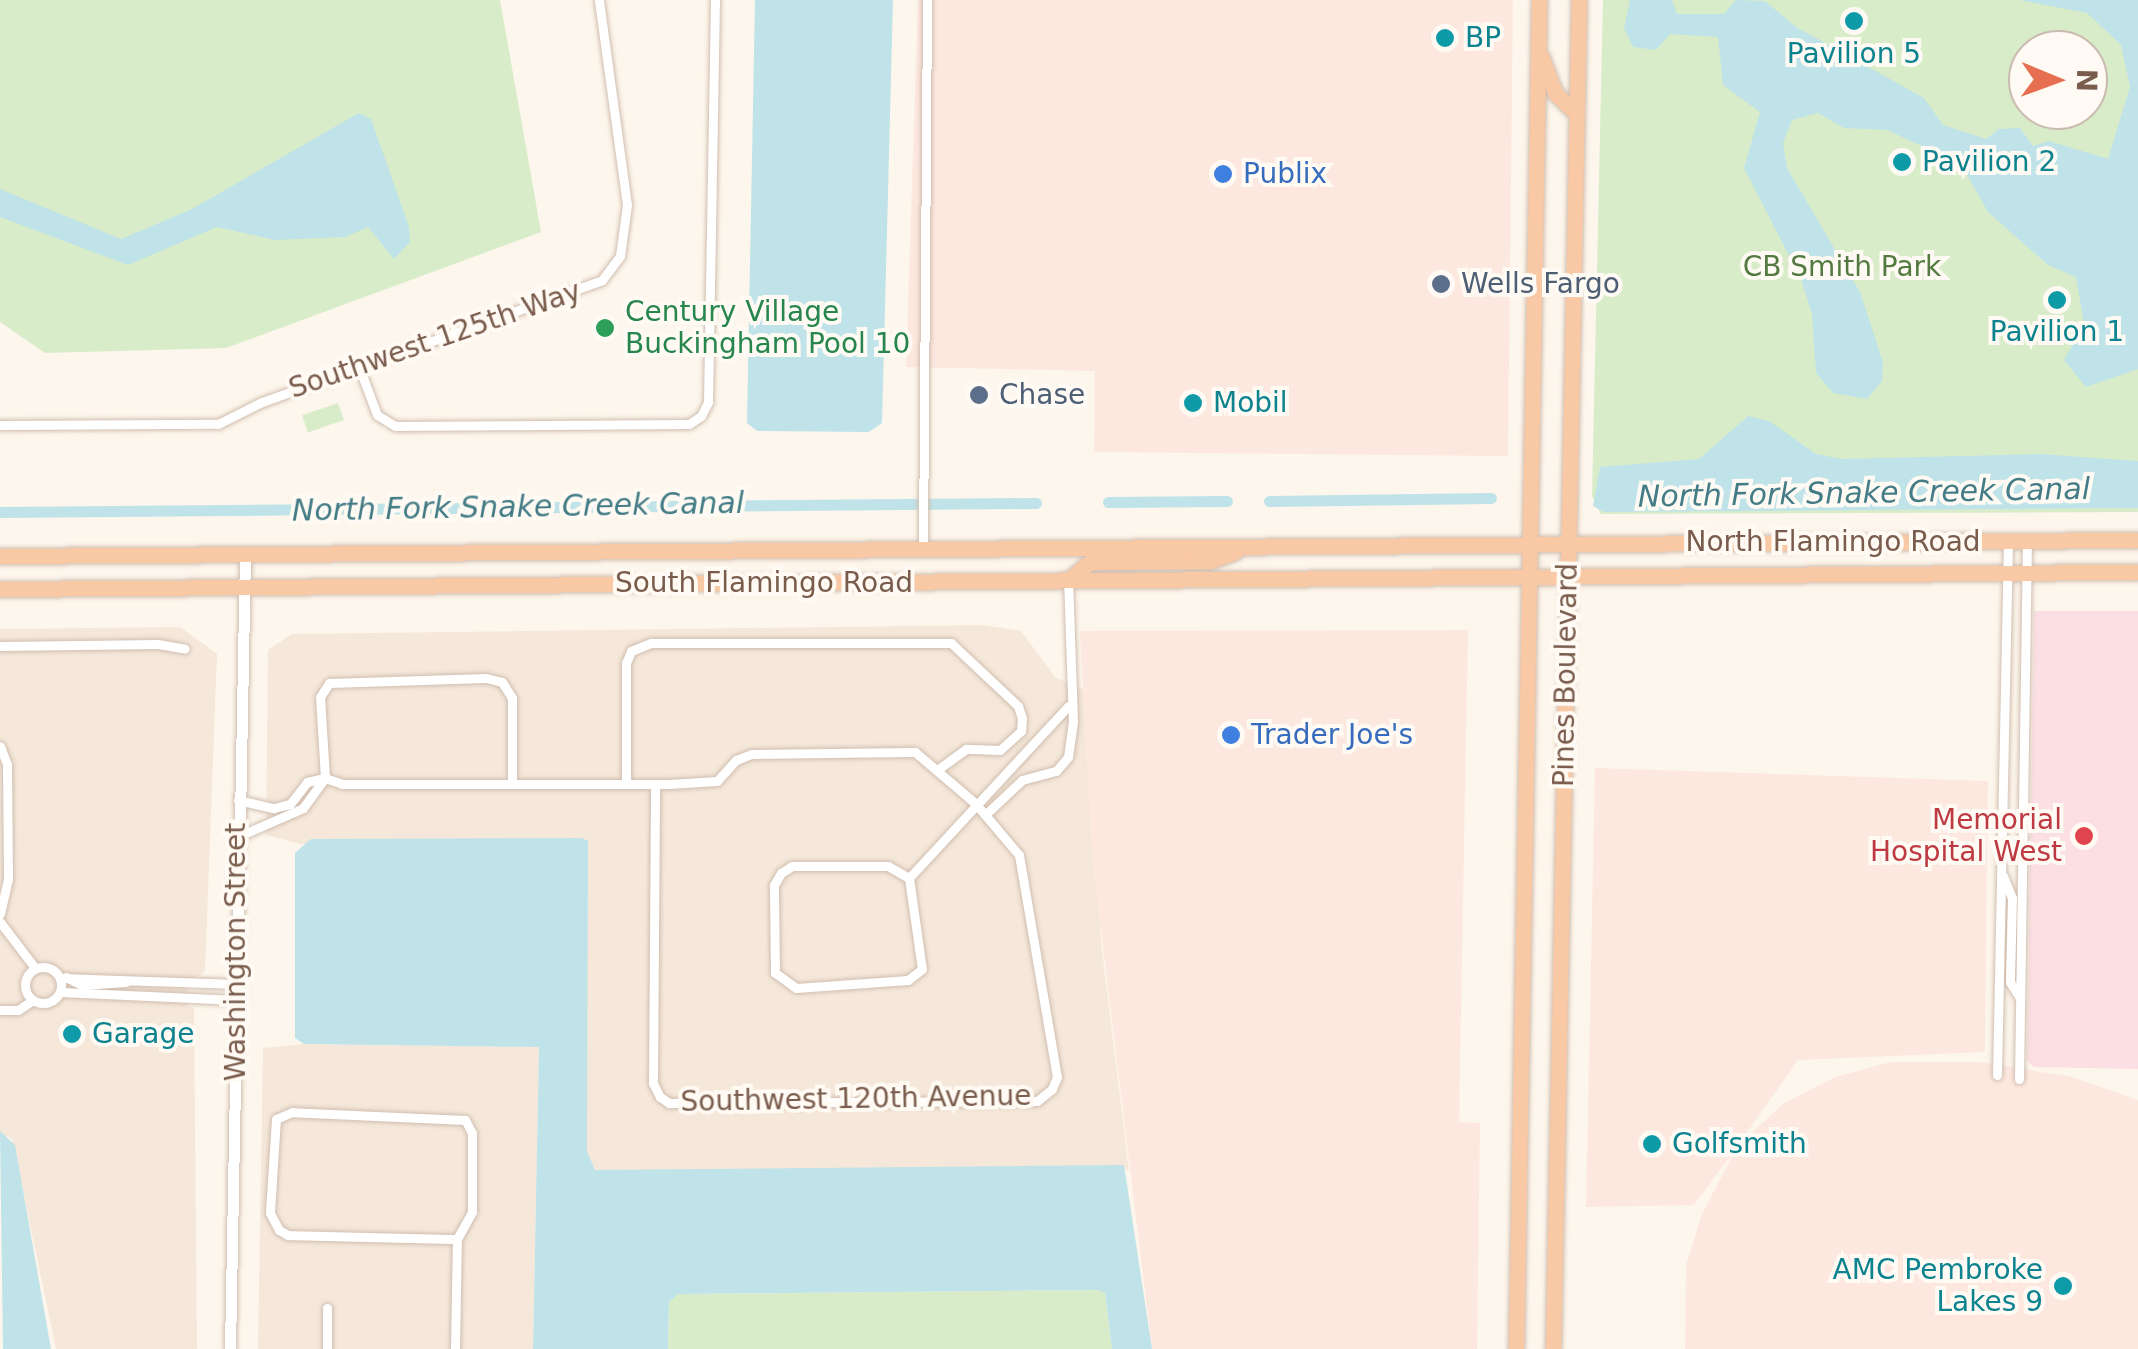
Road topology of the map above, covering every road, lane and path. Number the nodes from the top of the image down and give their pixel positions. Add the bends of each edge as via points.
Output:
1 (599, 0) edge
2 (715, 0) edge
3 (927, 0) edge
4 (1539, 0) edge
5 (1579, 0) edge
6 (1538, 48) junction
7 (1577, 114) junction
8 (359, 366) junction
9 (0, 425) edge
10 (2138, 540) edge
11 (2026, 541) junction
12 (2008, 542) junction
13 (1527, 543) junction
14 (1568, 543) junction
15 (1248, 547) junction
16 (923, 549) junction
17 (246, 555) junction
18 (0, 556) edge
19 (2138, 572) edge
20 (2008, 573) junction
21 (2026, 573) junction
22 (1528, 578) junction
23 (1568, 578) junction
24 (1068, 580) junction
25 (245, 587) junction
26 (0, 590) edge
27 (0, 646) edge
28 (185, 649) dead end
29 (1068, 706) junction
30 (0, 746) edge
31 (937, 770) junction
32 (325, 778) junction
33 (512, 782) junction
34 (626, 783) junction
35 (655, 784) junction
36 (237, 801) junction
37 (975, 802) junction
38 (986, 815) junction
39 (237, 837) junction
40 (2001, 872) junction
41 (909, 878) junction
42 (0, 918) edge
43 (2011, 960) junction
44 (2022, 966) junction
45 (36, 968) junction
46 (63, 978) junction
47 (188, 983) junction
48 (238, 984) junction
49 (60, 992) junction
50 (2020, 998) junction
51 (187, 999) junction
52 (33, 1000) junction
53 (237, 1000) junction
54 (0, 1010) edge
55 (1997, 1075) dead end
56 (2019, 1079) dead end
57 (457, 1239) junction
58 (327, 1308) dead end
59 (230, 1349) edge
60 (327, 1349) edge
61 (455, 1349) edge
62 (1516, 1349) edge
63 (1553, 1349) edge

1 - 8 street, Southwest 125th Way via 627,205 620,256 583,291
2 - 8 street via 708,402 701,416 690,424 395,426 377,415
3 - 16 street
4 - 6 highway, Pines Boulevard
5 - 7 highway, Pines Boulevard
6 - 7 highway via 1555,92
6 - 13 highway, Pines Boulevard
7 - 14 highway, Pines Boulevard
8 - 9 street, Southwest 125th Way via 218,424
10 - 11 highway, North Flamingo Road
11 - 12 highway, North Flamingo Road
11 - 21 street
12 - 14 highway, North Flamingo Road
12 - 20 street
13 - 14 highway, North Flamingo Road
13 - 15 highway, South Flamingo Road
13 - 22 highway, Pines Boulevard
14 - 23 highway, Pines Boulevard
15 - 16 highway, South Flamingo Road
15 - 24 highway via 1210,562 1090,562
16 - 17 highway, South Flamingo Road
17 - 18 highway, South Flamingo Road
17 - 25 street, Washington Street
19 - 21 highway, North Flamingo Road
20 - 21 highway, North Flamingo Road
20 - 23 highway, North Flamingo Road
20 - 40 street
21 - 44 street
22 - 23 highway, North Flamingo Road
22 - 24 highway, South Flamingo Road
22 - 62 highway, Pines Boulevard
23 - 63 highway, Pines Boulevard
24 - 25 highway, South Flamingo Road
24 - 29 street
25 - 26 highway, South Flamingo Road
25 - 36 street, Washington Street
27 - 28 street
29 - 37 street
29 - 38 street via 1072,740 1062,766 1022,780
30 - 42 street via 8,764 8,879
31 - 34 street via 966,749 1000,750 1020,732 1022,718 1018,706 951,643 650,643 631,651 626,662
31 - 35 street via 915,752 752,754 736,760 717,781
31 - 37 street
32 - 33 street via 342,784
32 - 33 street via 323,690 340,679 496,679 510,688
32 - 36 street via 307,782 290,804
32 - 39 street via 304,808
33 - 34 street
34 - 35 street
35 - 38 street, Southwest 120th Avenue via 653,1083 669,1103 1037,1102 1052,1090 1057,1077 1019,855
36 - 39 street, Washington Street
37 - 38 street
37 - 41 street
39 - 48 street, Washington Street
40 - 43 street via 2012,898
40 - 55 street
41 - 41 street via 922,969 908,980 854,987 782,982 775,973 774,886 781,873 792,866 888,866
42 - 45 street
43 - 44 street
43 - 50 street via 2010,982
44 - 50 street
45 - 46 street via 52,968
45 - 52 street via 25,982
46 - 47 street
46 - 49 street
47 - 48 street
47 - 51 street
48 - 53 street, Washington Street
49 - 51 street
49 - 52 street via 48,1002
50 - 56 street
51 - 53 street
52 - 54 street via 18,1010
53 - 59 street, Washington Street
57 - 57 street via 288,1235 270,1212 276,1119 292,1112 464,1120 472,1134 472,1212
57 - 61 street
58 - 60 street

